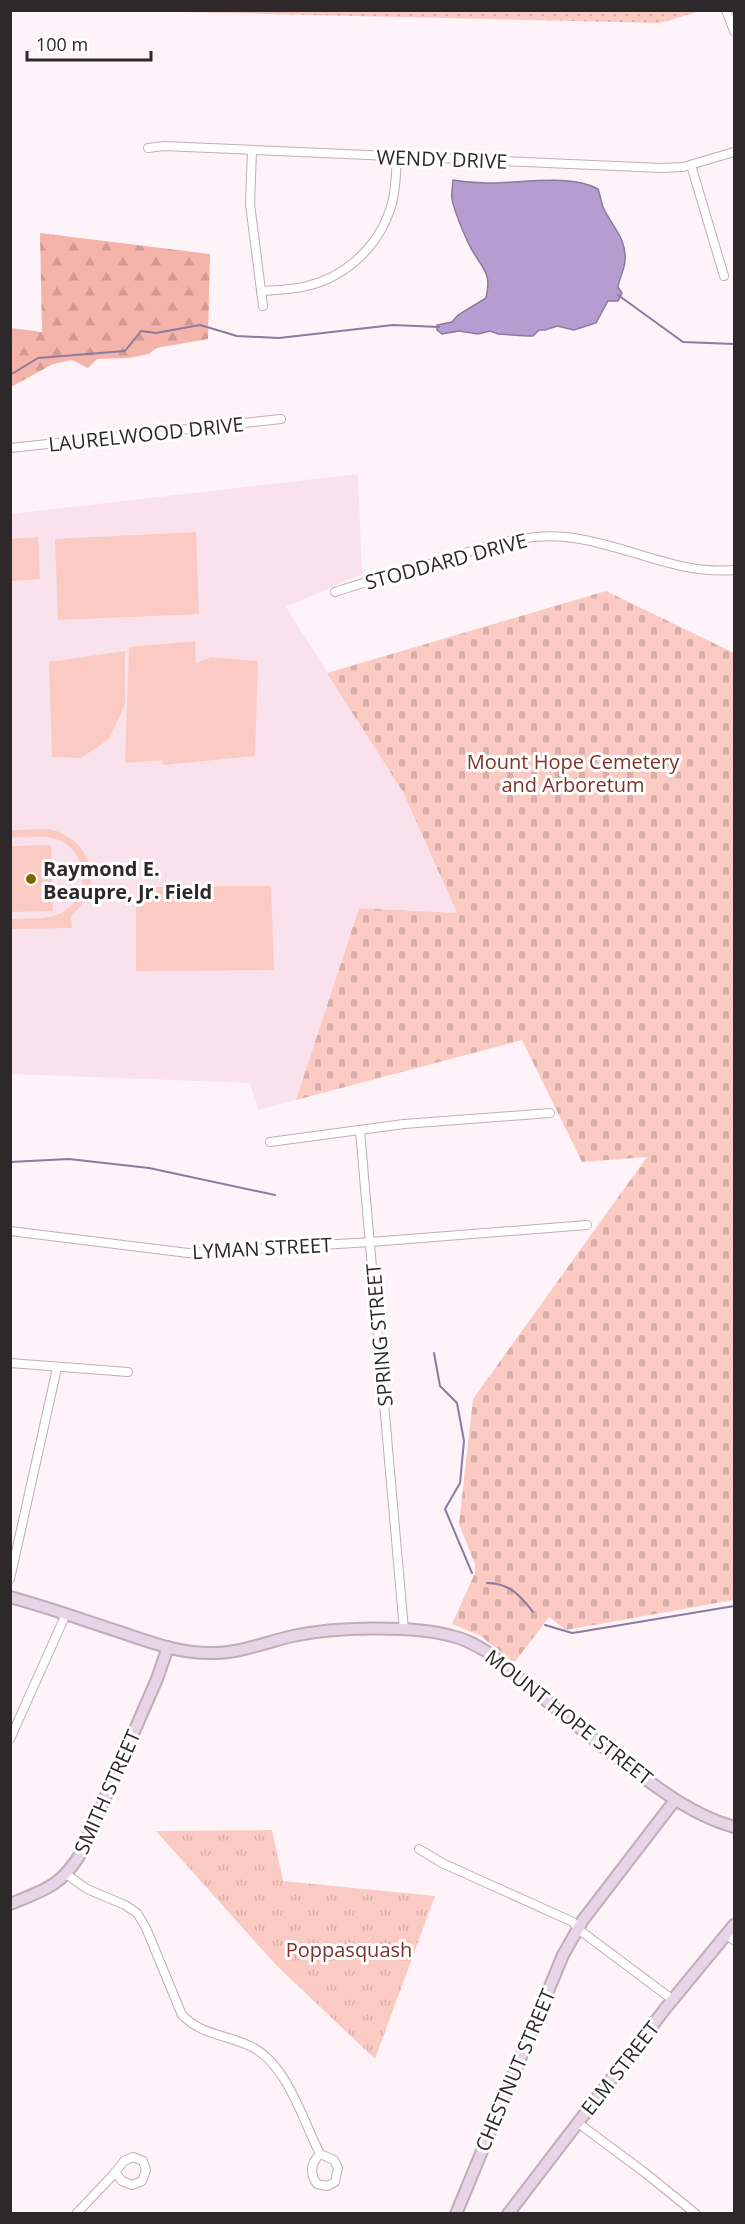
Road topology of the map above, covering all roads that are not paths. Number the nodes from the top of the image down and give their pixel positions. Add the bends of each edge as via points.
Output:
1 (726, 10) edge
2 (735, 31) edge
3 (148, 148) dead end
4 (252, 151) junction
5 (735, 152) edge
6 (397, 157) junction
7 (691, 165) junction
8 (724, 276) dead end
9 (261, 291) junction
10 (263, 306) dead end
11 (281, 419) dead end
12 (10, 448) edge
13 (735, 570) edge
14 (335, 592) dead end
15 (550, 1113) dead end
16 (360, 1131) junction
17 (270, 1142) dead end
18 (587, 1225) dead end
19 (10, 1231) edge
20 (371, 1242) junction
21 (10, 1363) edge
22 (57, 1368) junction
23 (128, 1372) dead end
24 (10, 1579) edge
25 (10, 1597) edge
26 (66, 1614) junction
27 (404, 1630) junction
28 (168, 1647) junction
29 (10, 1739) edge
30 (675, 1800) junction
31 (735, 1827) edge
32 (418, 1849) dead end
33 (66, 1875) junction
34 (10, 1904) edge
35 (735, 1925) edge
36 (578, 1929) junction
37 (730, 1937) edge
38 (673, 2000) junction
39 (578, 2123) junction
40 (320, 2154) dead end
41 (115, 2172) dead end
42 (76, 2214) edge
43 (456, 2214) edge
44 (508, 2214) edge
45 (696, 2214) edge

1 - 2 street
3 - 4 street, WENDY DRIVE
4 - 6 street, WENDY DRIVE
4 - 9 street via 250,204
5 - 7 street, WENDY DRIVE
6 - 7 street, WENDY DRIVE via 661,168
6 - 9 street via 392,202 381,232 361,257 334,277 306,286
7 - 8 street
9 - 10 street
11 - 12 street, LAURELWOOD DRIVE
13 - 14 street, STODDARD DRIVE via 689,569 591,541 545,536 493,546
15 - 16 street
16 - 17 street
16 - 20 street, SPRING STREET
18 - 20 street, LYMAN STREET
19 - 20 street, LYMAN STREET via 188,1253
20 - 27 street, SPRING STREET
21 - 22 street
22 - 23 street
22 - 24 street
25 - 26 street, MOUNT HOPE STREET
26 - 28 street, MOUNT HOPE STREET
26 - 29 street
27 - 28 street, MOUNT HOPE STREET via 320,1632 212,1653
27 - 30 street, MOUNT HOPE STREET via 472,1642
28 - 33 street, SMITH STREET via 81,1853
30 - 31 street, MOUNT HOPE STREET via 714,1821
30 - 36 street, CHESTNUT STREET
32 - 36 street via 573,1922
33 - 34 street, SMITH STREET via 56,1884
33 - 40 street via 137,1913 182,2015 193,2026 265,2056 296,2100
35 - 37 street, ELM STREET
36 - 38 street
36 - 43 street, CHESTNUT STREET via 558,1966
37 - 38 street, ELM STREET
38 - 39 street, ELM STREET
39 - 44 street, ELM STREET
39 - 45 street
41 - 42 street

